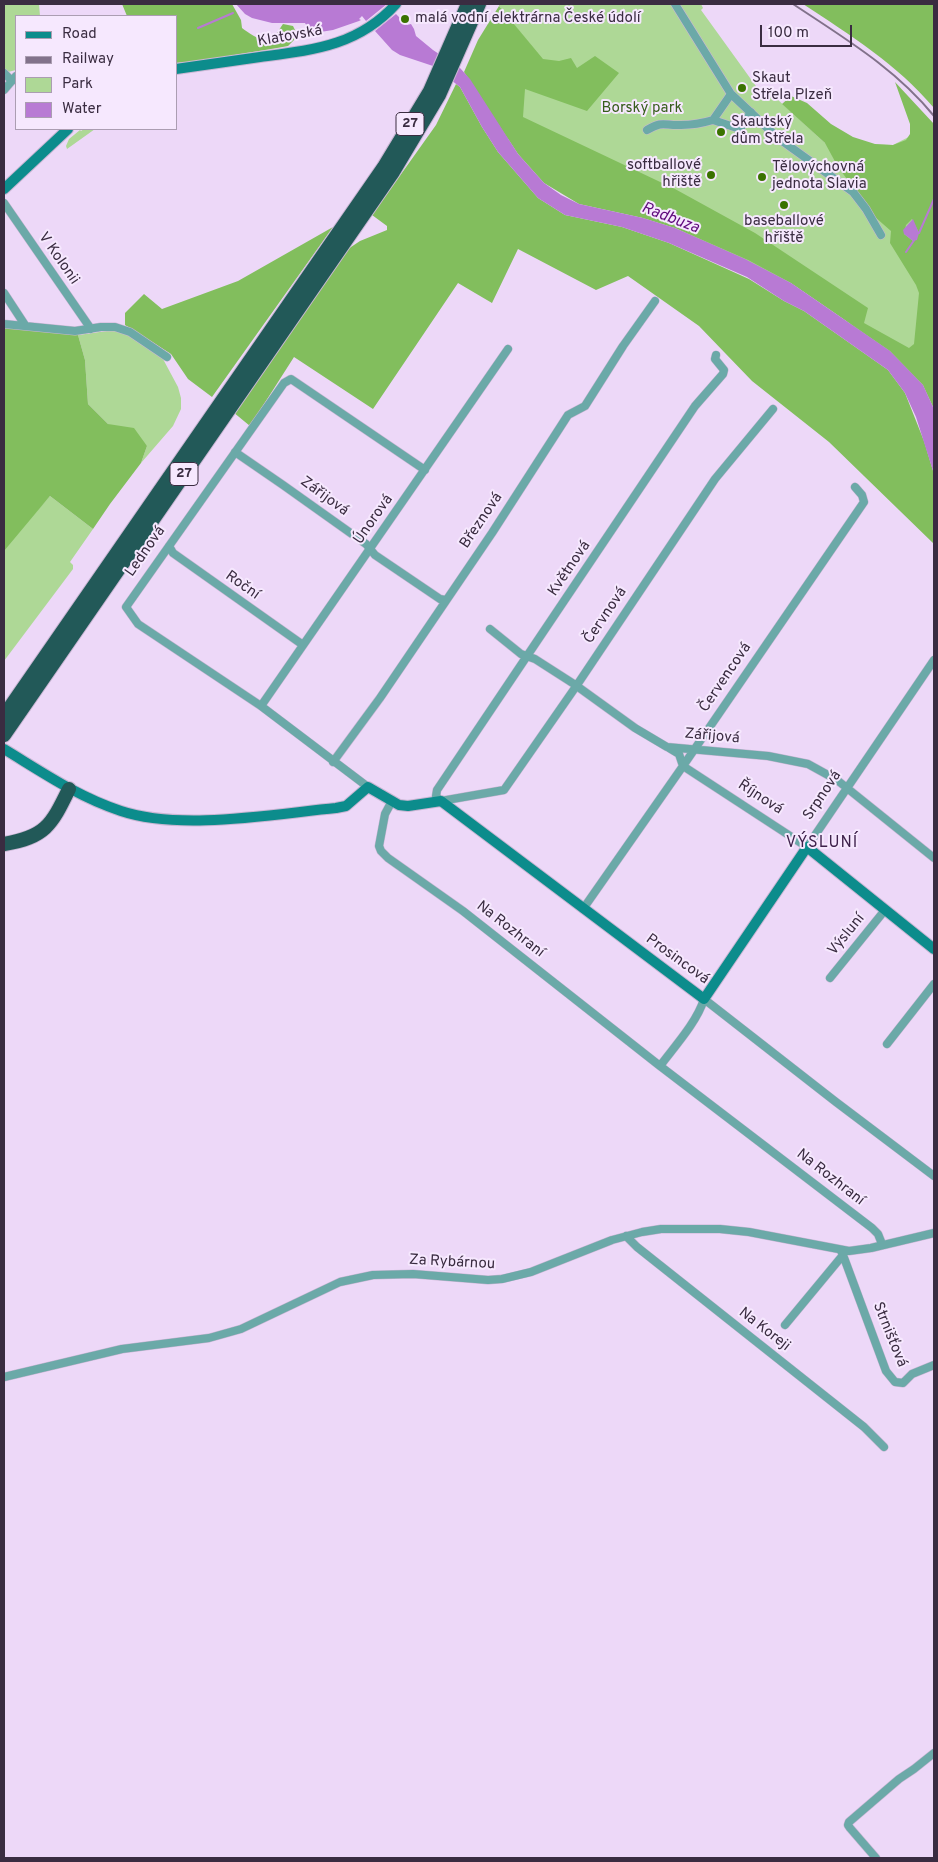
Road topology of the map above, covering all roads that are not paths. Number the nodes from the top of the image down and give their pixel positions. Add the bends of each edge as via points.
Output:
1 (396, 4) edge
2 (468, 4) edge
3 (479, 4) edge
4 (675, 4) edge
5 (178, 69) edge
6 (4, 73) edge
7 (14, 78) edge
8 (4, 90) edge
9 (731, 94) junction
10 (750, 112) junction
11 (713, 120) junction
12 (67, 130) edge
13 (647, 130) dead end
14 (4, 189) edge
15 (4, 203) edge
16 (881, 235) dead end
17 (4, 292) edge
18 (655, 301) dead end
19 (4, 324) edge
20 (25, 325) junction
21 (90, 329) junction
22 (508, 349) dead end
23 (716, 355) dead end
24 (167, 357) dead end
25 (773, 409) dead end
26 (234, 452) junction
27 (425, 470) junction
28 (855, 487) dead end
29 (169, 546) junction
30 (370, 549) junction
31 (445, 600) junction
32 (490, 629) dead end
33 (303, 645) junction
34 (528, 656) junction
35 (934, 660) edge
36 (44, 676) junction
37 (577, 685) junction
38 (261, 706) junction
39 (4, 716) edge
40 (4, 735) edge
41 (4, 743) edge
42 (667, 747) junction
43 (4, 749) edge
44 (694, 750) junction
45 (334, 762) junction
46 (684, 766) junction
47 (368, 787) junction
48 (69, 789) junction
49 (847, 789) junction
50 (392, 801) junction
51 (441, 801) junction
52 (7, 841) edge
53 (807, 847) junction
54 (934, 858) edge
55 (583, 909) junction
56 (885, 910) junction
57 (934, 949) edge
58 (830, 978) dead end
59 (934, 984) edge
60 (704, 998) junction
61 (887, 1044) dead end
62 (660, 1066) junction
63 (934, 1176) edge
64 (934, 1232) edge
65 (626, 1236) junction
66 (882, 1244) junction
67 (842, 1252) junction
68 (785, 1325) dead end
69 (934, 1365) edge
70 (4, 1377) edge
71 (884, 1447) dead end
72 (934, 1752) edge
73 (876, 1858) edge

1 - 5 street, Klatovská via 370,28 332,45
2 - 39 highway, 27 via 430,91 384,167
3 - 36 highway, 27 via 439,95 411,145
4 - 9 street
6 - 7 street
7 - 8 street
9 - 10 street
9 - 11 street
10 - 11 street via 740,129
10 - 16 street via 778,138 853,192
11 - 13 street via 680,125 657,124
12 - 14 street
15 - 21 street, V Kolonii
17 - 20 street
18 - 31 street, Březnová via 585,406 568,415
19 - 20 street
20 - 21 street via 75,331
21 - 24 street via 116,326
22 - 27 street, Únorová
23 - 34 street, Květnová via 723,374 695,406
25 - 37 street, Červnová via 715,479
26 - 27 street, Lednová via 284,383 291,379
26 - 29 street, Lednová
26 - 30 street, Zářijová
27 - 30 street, Únorová
28 - 44 street, Červencová via 864,502
29 - 33 street, Roční via 173,554
29 - 38 street, Lednová via 126,607 138,624
30 - 31 street, Zářijová
30 - 33 street, Únorová
31 - 45 street, Březnová
32 - 34 street, Zářijová
33 - 38 street, Únorová
34 - 37 street, Zářijová
34 - 51 street, Květnová via 437,790 436,796
35 - 49 street, Srpnová
36 - 40 highway, 27
36 - 41 highway via 36,696
37 - 42 street, Zářijová via 635,728
37 - 51 street, Červnová via 504,790
38 - 45 street, Lednová
42 - 44 street, Zářijová
42 - 46 street, Říjnová via 679,754
43 - 48 street
44 - 46 street, Červencová
44 - 49 street, Zářijová via 799,762 837,780
45 - 47 street, Lednová
46 - 53 street, Říjnová
46 - 55 street, Červencová
47 - 48 street via 346,806 336,808 182,820 122,812
47 - 50 street, Lednová
48 - 52 highway via 43,830 31,838
49 - 53 street, Srpnová
49 - 54 street, Zářijová
50 - 51 street via 408,806
50 - 62 street, Na Rozhraní via 385,814 379,846 388,858 463,911
51 - 55 street, Prosincová
53 - 56 street, Říjnová
53 - 60 street, Srpnová
55 - 60 street, Prosincová
56 - 57 street, Říjnová
56 - 58 street, Výsluní
59 - 61 street
60 - 62 street via 681,1039
60 - 63 street, Prosincová
62 - 66 street, Na Rozhraní via 872,1228
64 - 66 street, Za Rybárnou
65 - 67 street, Za Rybárnou via 661,1230 720,1229
65 - 70 street, Za Rybárnou via 531,1272 502,1279 413,1274 373,1275 340,1282 241,1329 208,1338 122,1350
65 - 71 street, Na Koreji via 864,1426
66 - 67 street, Za Rybárnou
67 - 68 street
67 - 69 street, Strnišťová via 891,1378 903,1383 912,1374
72 - 73 street via 849,1822 850,1828

